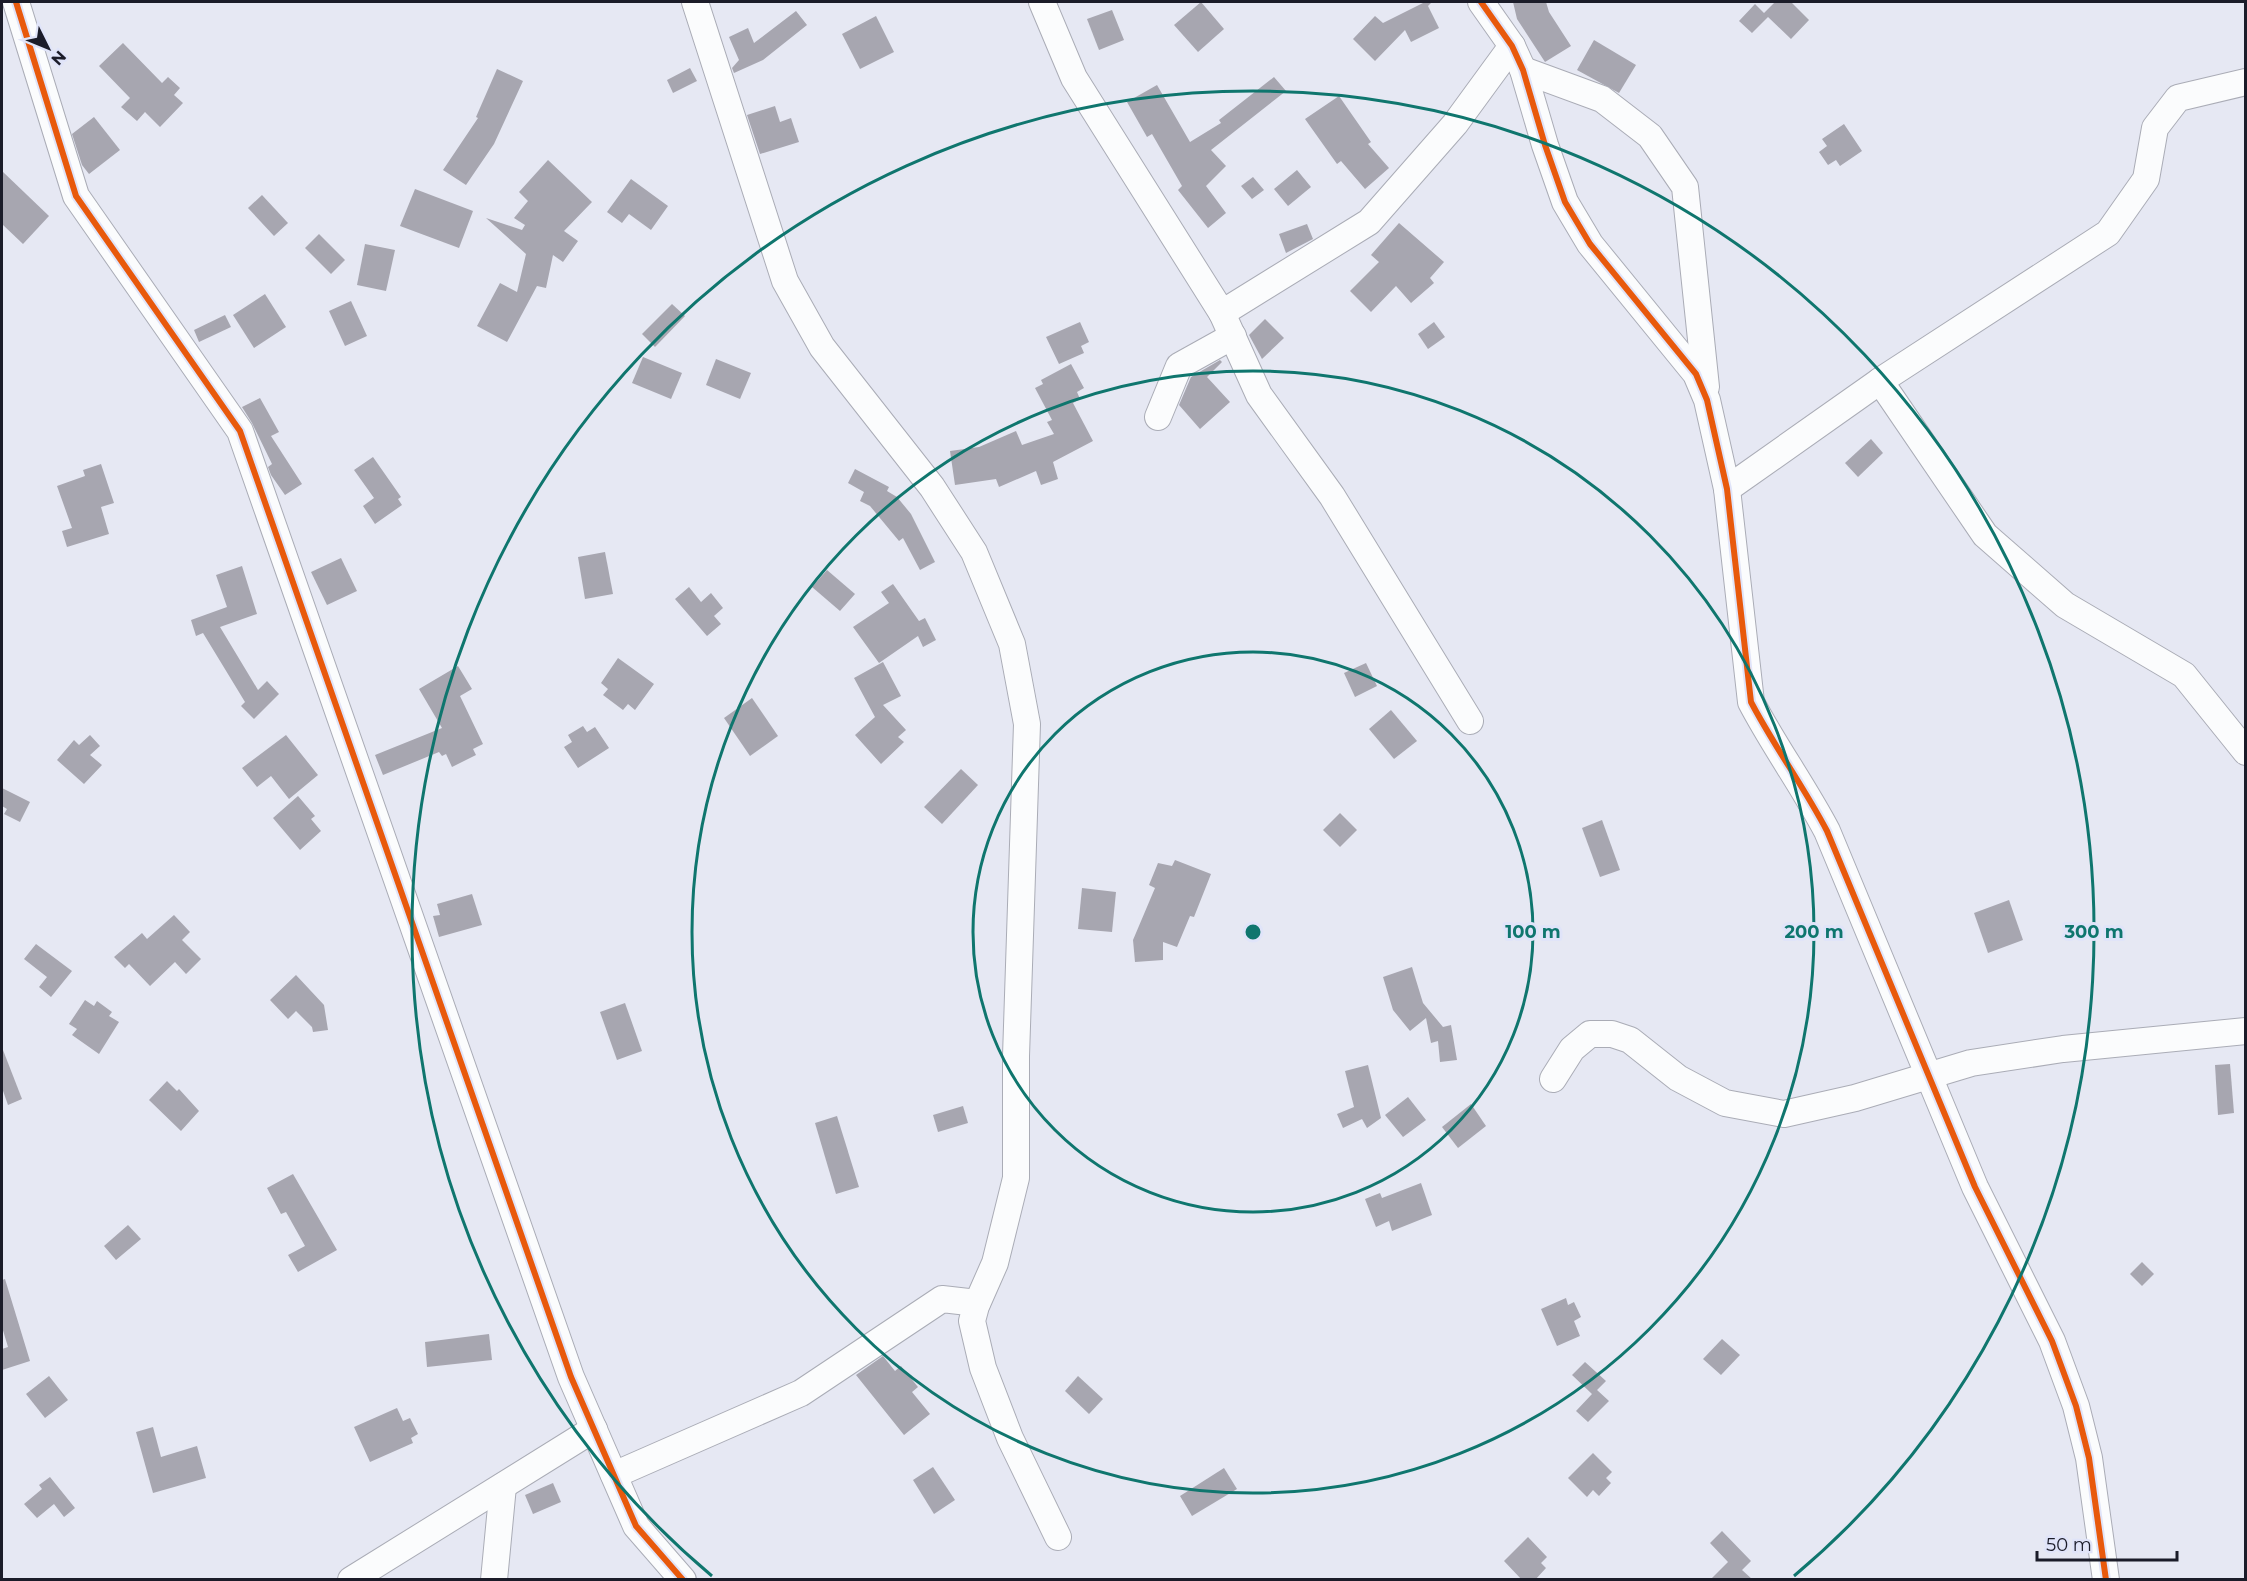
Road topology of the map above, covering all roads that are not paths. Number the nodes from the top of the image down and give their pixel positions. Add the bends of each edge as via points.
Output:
1 (16, 2) edge
2 (695, 2) edge
3 (1042, 2) edge
4 (1481, 2) edge
5 (1512, 46) junction
6 (1523, 70) junction
7 (2246, 82) edge
8 (1227, 325) junction
9 (1880, 381) junction
10 (1707, 400) junction
11 (1158, 417) dead end
12 (1727, 489) junction
13 (1470, 721) dead end
14 (2246, 752) edge
15 (2246, 1031) edge
16 (1928, 1074) junction
17 (1553, 1079) dead end
18 (976, 1303) junction
19 (594, 1429) junction
20 (614, 1475) junction
21 (503, 1486) junction
22 (1058, 1537) dead end
23 (351, 1580) edge
24 (495, 1580) edge
25 (683, 1580) edge
26 (2106, 1580) edge

1 - 19 street via 76,196 240,431 572,1377
2 - 18 street via 785,281 822,347 932,488 974,552 1012,644 1027,724 1016,1178 995,1263
3 - 8 street via 1074,78
4 - 5 street
5 - 6 street
5 - 8 street via 1455,124 1368,222
6 - 10 street via 1565,202 1590,244 1696,374
6 - 10 street via 1602,99 1650,136 1685,187
7 - 9 street via 2178,98 2155,128 2146,179 2108,233
8 - 11 street via 1179,366
8 - 13 street via 1259,395 1332,496
9 - 12 street
9 - 14 street via 1985,535 2065,605 2184,675
10 - 12 street
12 - 16 street via 1751,702 1827,831
15 - 16 street via 2063,1049
16 - 17 street via 1855,1098 1784,1114 1725,1103 1678,1078 1630,1040 1612,1034 1590,1034 1572,1049
16 - 26 street via 1975,1186 2052,1341 2076,1406 2089,1458
18 - 20 street via 942,1299 801,1393
18 - 22 street via 972,1321 983,1368 1010,1438
19 - 20 street
19 - 21 street
20 - 25 street via 636,1526
21 - 23 street
21 - 24 street

